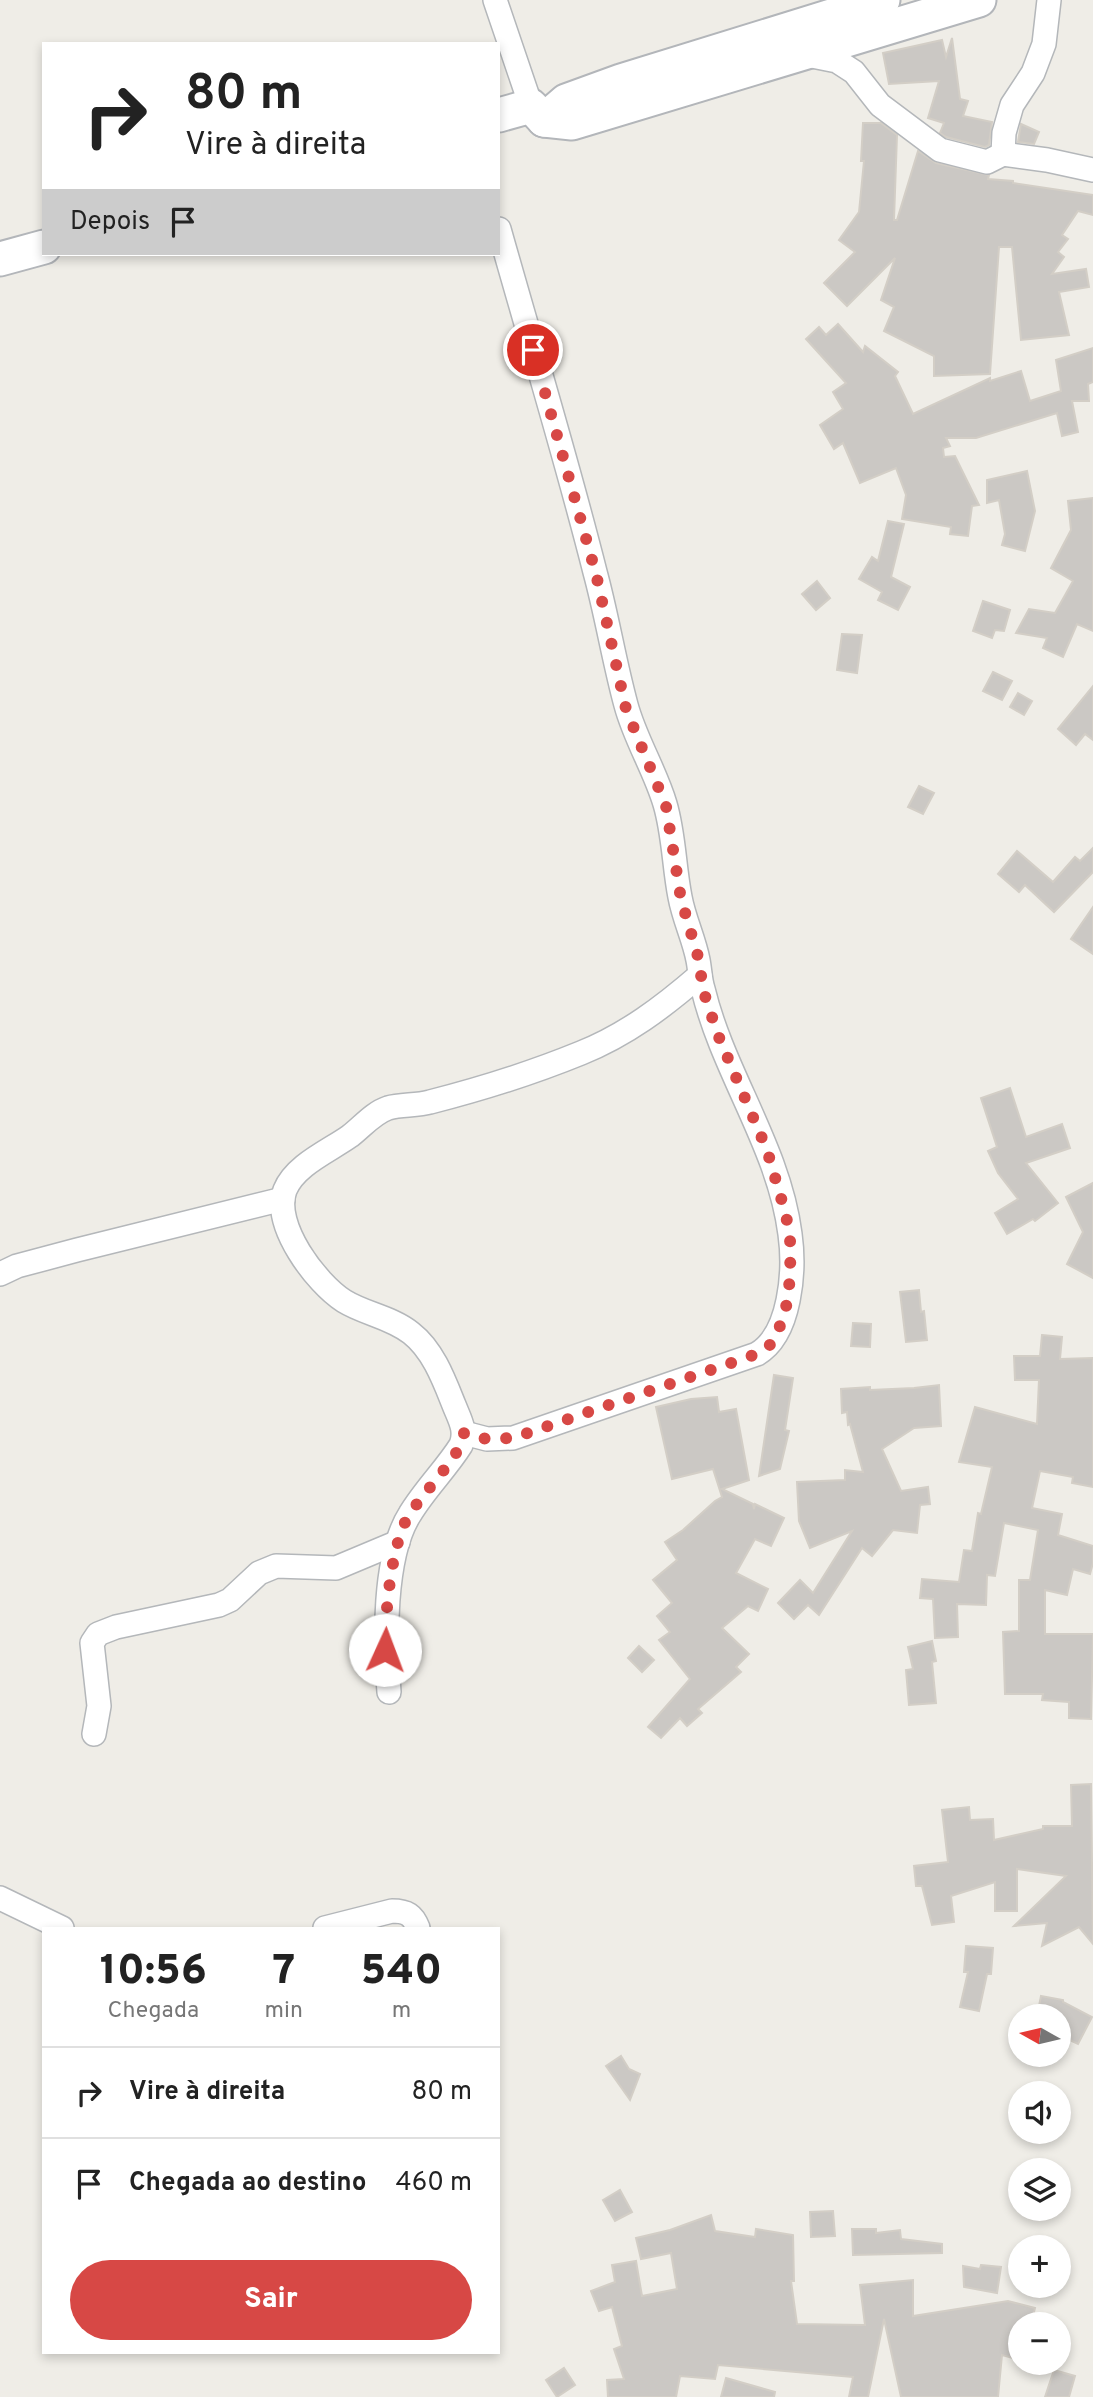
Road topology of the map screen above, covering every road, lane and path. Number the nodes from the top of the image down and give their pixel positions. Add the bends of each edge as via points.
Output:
1 (495, 0) edge
2 (883, 0) edge
3 (979, 0) edge
4 (1049, 0) edge
5 (797, 55) junction
6 (537, 113) junction
7 (500, 115) edge
8 (1003, 154) junction
9 (1093, 170) edge
10 (500, 233) edge
11 (42, 248) edge
12 (0, 259) edge
13 (700, 975) junction
14 (283, 1199) junction
15 (0, 1274) edge
16 (464, 1433) junction
17 (398, 1542) junction
18 (389, 1692) dead end
19 (94, 1734) dead end
20 (0, 1898) edge
21 (60, 1927) edge
22 (329, 1927) edge
23 (418, 1927) edge

1 - 6 street
2 - 6 street via 621,81
3 - 5 street
4 - 8 street via 1044,44 1033,74 1012,105
5 - 6 street via 572,123
5 - 8 street via 837,61 854,72 880,105 940,150 987,162
6 - 7 street
8 - 9 street
10 - 13 street via 596,574 626,709 666,806 681,899
11 - 12 street
13 - 14 street via 635,1027 582,1053 483,1088 379,1112 305,1166 291,1180
13 - 16 street via 718,1035 775,1174 790,1233 789,1289 776,1338 757,1354 513,1438 486,1439
14 - 15 street via 76,1250
14 - 16 street via 292,1242 332,1291 401,1326 425,1346
16 - 17 street via 459,1449 410,1514
17 - 18 street via 385,1626
17 - 19 street via 336,1568 276,1566 259,1573 219,1605 99,1634 92,1643 99,1706
20 - 21 street
22 - 23 street via 392,1911 413,1917

